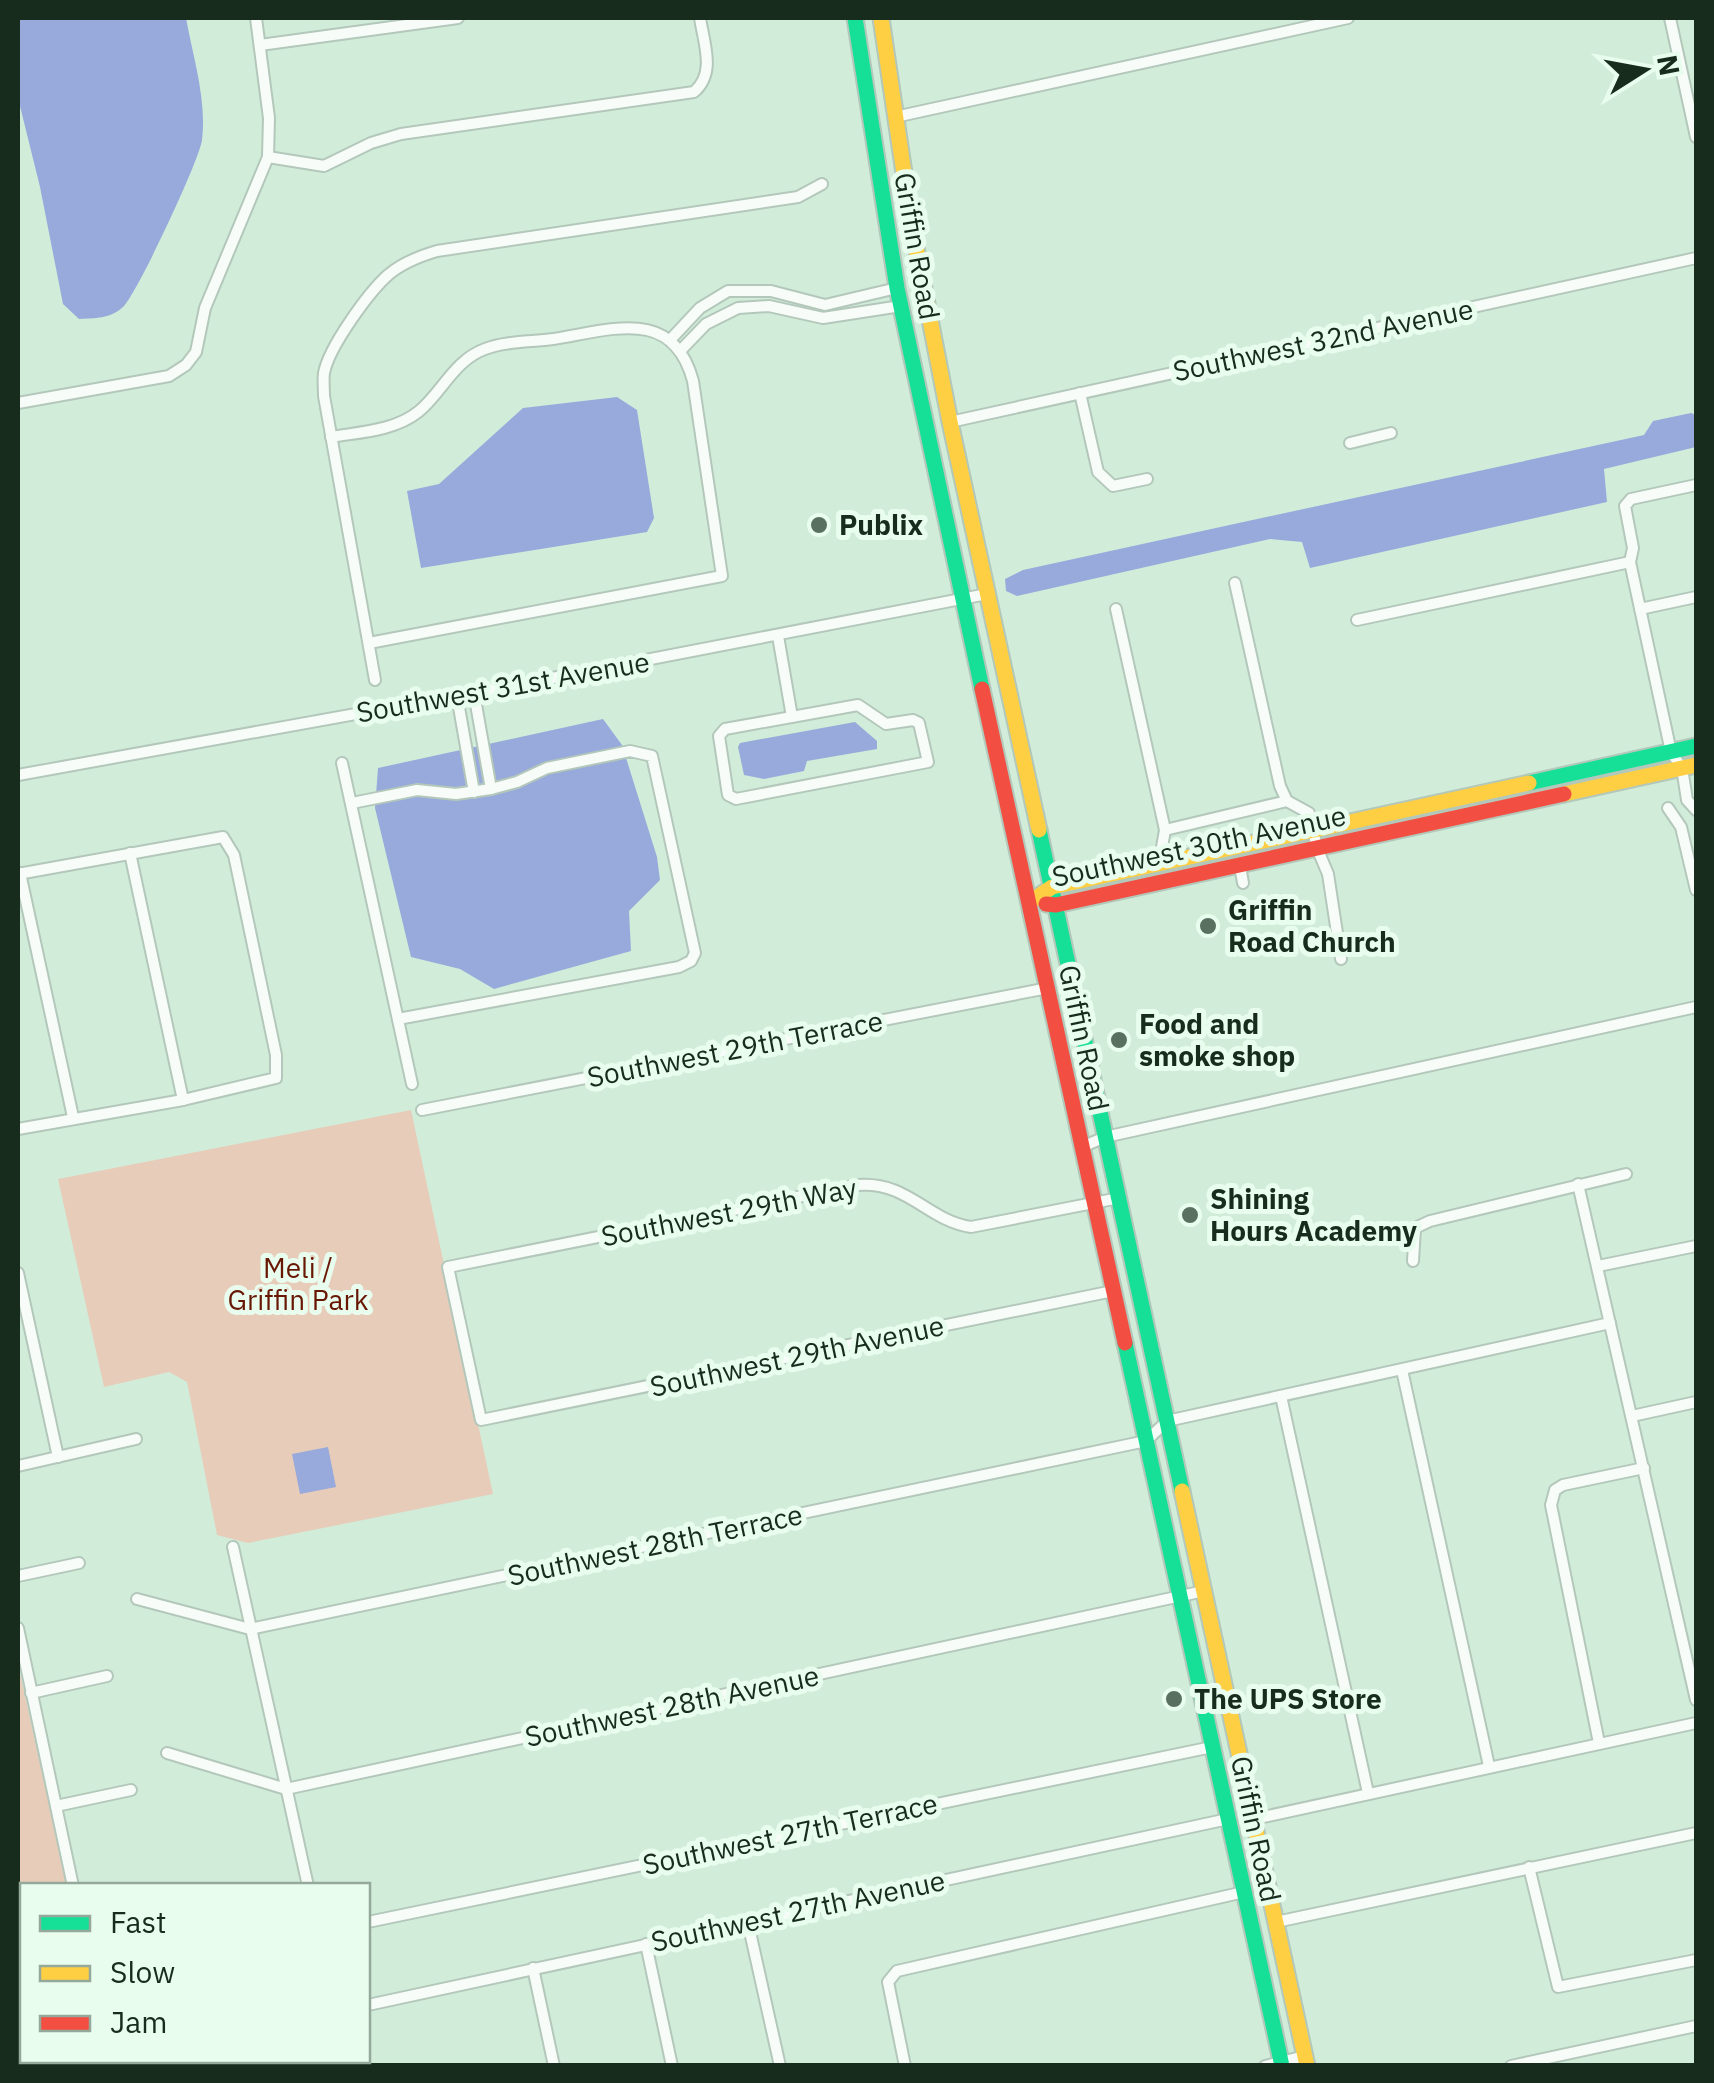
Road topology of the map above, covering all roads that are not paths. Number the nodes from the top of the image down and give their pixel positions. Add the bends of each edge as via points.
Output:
1 (256, 18) edge
2 (458, 18) edge
3 (700, 18) edge
4 (855, 18) edge
5 (881, 18) edge
6 (1348, 18) edge
7 (1670, 18) edge
8 (1310, 22) edge
9 (260, 45) junction
10 (863, 72) junction
11 (895, 117) junction
12 (872, 132) junction
13 (1696, 137) edge
14 (268, 157) junction
15 (903, 171) junction
16 (822, 184) dead end
17 (1696, 258) edge
18 (897, 288) junction
19 (901, 306) junction
20 (670, 340) junction
21 (680, 351) junction
22 (914, 367) junction
23 (1080, 394) junction
24 (18, 403) edge
25 (950, 422) junction
26 (1392, 433) dead end
27 (331, 437) junction
28 (1350, 443) dead end
29 (1147, 479) dead end
30 (1696, 485) edge
31 (1630, 562) junction
32 (1235, 583) dead end
33 (987, 594) junction
34 (1696, 597) edge
35 (964, 600) junction
36 (1116, 609) dead end
37 (1640, 609) junction
38 (1357, 620) dead end
39 (778, 636) junction
40 (368, 643) junction
41 (375, 680) dead end
42 (474, 692) junction
43 (457, 696) junction
44 (792, 717) junction
45 (1696, 746) edge
46 (1671, 752) junction
47 (342, 763) dead end
48 (1689, 767) edge
49 (18, 775) edge
50 (491, 789) junction
51 (474, 792) junction
52 (1287, 801) junction
53 (352, 802) junction
54 (1668, 808) dead end
55 (1696, 810) edge
56 (1165, 830) junction
57 (1313, 831) junction
58 (1317, 848) junction
59 (130, 852) junction
60 (1159, 864) junction
61 (1240, 866) junction
62 (19, 874) edge
63 (1243, 884) dead end
64 (1052, 887) junction
65 (1696, 890) edge
66 (1030, 902) junction
67 (1056, 905) junction
68 (1341, 960) dead end
69 (1048, 988) junction
70 (1696, 1006) edge
71 (398, 1019) junction
72 (412, 1084) dead end
73 (183, 1100) junction
74 (422, 1110) dead end
75 (74, 1117) junction
76 (18, 1130) edge
77 (1105, 1137) junction
78 (1082, 1147) junction
79 (1626, 1174) dead end
80 (1578, 1184) junction
81 (1119, 1198) junction
82 (1094, 1203) junction
83 (1696, 1246) edge
84 (1412, 1261) dead end
85 (1598, 1266) junction
86 (18, 1273) edge
87 (1113, 1291) junction
88 (1610, 1324) junction
89 (1402, 1370) junction
90 (1280, 1396) junction
91 (1696, 1402) edge
92 (1632, 1416) junction
93 (481, 1420) joint
94 (1167, 1421) junction
95 (136, 1440) dead end
96 (1146, 1441) junction
97 (58, 1457) junction
98 (18, 1466) edge
99 (1644, 1468) junction
100 (234, 1548) dead end
101 (79, 1562) dead end
102 (18, 1576) edge
103 (1204, 1591) junction
104 (1180, 1596) junction
105 (137, 1599) dead end
106 (18, 1628) edge
107 (250, 1629) junction
108 (106, 1676) dead end
109 (31, 1693) junction
110 (1696, 1700) edge
111 (1696, 1723) edge
112 (1599, 1743) junction
113 (1212, 1747) junction
114 (166, 1753) dead end
115 (1489, 1766) junction
116 (1220, 1782) junction
117 (286, 1789) junction
118 (131, 1790) dead end
119 (1368, 1793) junction
120 (56, 1806) junction
121 (1228, 1818) junction
122 (1254, 1819) junction
123 (1696, 1833) edge
124 (1262, 1856) junction
125 (1529, 1867) junction
126 (72, 1883) edge
127 (307, 1883) edge
128 (1244, 1892) junction
129 (370, 1922) edge
130 (1276, 1922) junction
131 (748, 1923) junction
132 (646, 1944) junction
133 (1696, 1960) edge
134 (533, 1968) junction
135 (370, 2005) edge
136 (1696, 2026) edge
137 (1306, 2061) edge
138 (1276, 2064) edge
139 (554, 2066) edge
140 (672, 2066) edge
141 (780, 2066) edge
142 (905, 2066) edge
143 (1511, 2066) edge

1 - 9 street
2 - 9 street
3 - 14 street via 708,71 694,92 401,134 324,166
4 - 10 main road, Griffin Road
5 - 11 main road, Griffin Road
6 - 8 street
7 - 13 street
8 - 11 street
9 - 14 street
10 - 11 main road via 878,104
10 - 12 main road, Griffin Road
11 - 15 main road, Griffin Road
12 - 15 main road via 889,142
12 - 18 main road, Griffin Road
14 - 24 street via 186,365 169,376
15 - 25 main road, Griffin Road
16 - 27 street via 798,197 418,256 389,275 332,352 324,372
17 - 23 street, Southwest 32nd Avenue
18 - 19 main road, Griffin Road
18 - 20 street via 825,305 772,291 728,291 700,308
19 - 21 street via 823,318 769,306 738,308 706,324
19 - 22 main road, Griffin Road
20 - 21 street
20 - 27 street via 638,326 484,349 407,419
21 - 40 street via 694,381 722,576
22 - 25 main road via 931,406
22 - 35 main road, Griffin Road
23 - 25 street, Southwest 32nd Avenue
23 - 29 street via 1098,472 1113,486
25 - 33 main road, Griffin Road
26 - 28 street
27 - 40 street
30 - 31 street via 1624,506
31 - 37 street
31 - 38 street
32 - 52 street
33 - 35 street, Southwest 31st Avenue
33 - 64 main road, Griffin Road
34 - 37 street
35 - 39 street, Southwest 31st Avenue
35 - 66 main road, Griffin Road
36 - 56 street
37 - 46 street
39 - 42 street, Southwest 31st Avenue
39 - 44 street
40 - 41 street
42 - 43 street, Southwest 31st Avenue
42 - 50 street
43 - 49 street, Southwest 31st Avenue
43 - 51 street
44 - 44 street via 725,729 718,736 728,794 736,799 928,762 913,720 886,724 858,704
45 - 46 main road, Southwest 30th Avenue
46 - 48 street
46 - 57 main road, Southwest 30th Avenue
47 - 53 street
48 - 55 street via 1687,800
48 - 58 main road, Southwest 30th Avenue
50 - 51 street
50 - 71 street via 580,761 630,752 652,756 695,953 679,967
51 - 53 street via 417,790
52 - 56 street
52 - 57 street via 1309,814
53 - 71 street
54 - 65 street via 1681,827
56 - 60 street
57 - 58 street
57 - 60 main road, Southwest 30th Avenue
58 - 61 main road, Southwest 30th Avenue
58 - 68 street via 1328,874
59 - 62 street
59 - 73 street
59 - 73 street via 223,837 234,855 276,1078
60 - 64 main road, Southwest 30th Avenue
61 - 63 street
61 - 67 main road, Southwest 30th Avenue
62 - 75 street
64 - 66 main road, Southwest 30th Avenue
64 - 67 main road, Griffin Road
66 - 67 main road, Southwest 30th Avenue
66 - 69 main road, Griffin Road
67 - 77 main road, Griffin Road
69 - 74 street, Southwest 29th Terrace
69 - 78 main road, Griffin Road
70 - 77 street
71 - 72 street
73 - 75 street
75 - 76 street
77 - 78 street
77 - 81 main road, Griffin Road
78 - 82 main road, Griffin Road
79 - 80 street
80 - 84 street via 1430,1221 1415,1228
80 - 85 street
81 - 82 street, Southwest 29th Way
81 - 94 main road, Griffin Road
82 - 87 main road, Griffin Road
82 - 93 street, Southwest 29th Way via 972,1227 899,1190 872,1184 448,1267
83 - 85 street
85 - 88 street
86 - 97 street
87 - 93 street, Southwest 29th Avenue
87 - 96 main road, Griffin Road
88 - 89 street
88 - 92 street
89 - 90 street
89 - 115 street
90 - 94 street
90 - 119 street
91 - 92 street
92 - 99 street
94 - 96 street
94 - 103 main road, Griffin Road
95 - 97 street
96 - 104 main road, Griffin Road
96 - 107 street, Southwest 28th Terrace
97 - 98 street
99 - 110 street
99 - 112 street via 1563,1485 1551,1505
100 - 107 street
101 - 102 street
103 - 104 street, Southwest 28th Avenue
103 - 122 main road, Griffin Road
104 - 113 main road, Griffin Road
104 - 117 street, Southwest 28th Avenue
105 - 107 street, Southwest 28th Terrace
106 - 109 street
107 - 117 street
108 - 109 street
109 - 120 street
111 - 112 street
112 - 115 street
113 - 116 main road, Griffin Road
113 - 129 street, Southwest 27th Terrace
114 - 117 street, Southwest 28th Avenue
115 - 119 street
116 - 121 main road, Griffin Road
116 - 122 main road
117 - 127 street
118 - 120 street
119 - 122 street
120 - 126 street
121 - 124 main road
121 - 128 main road, Griffin Road
121 - 131 street, Southwest 27th Avenue
122 - 124 main road, Griffin Road
123 - 125 street
124 - 130 main road, Griffin Road
125 - 130 street
125 - 133 street via 1558,1987
128 - 138 main road, Griffin Road
128 - 142 street via 897,1972 888,1982
130 - 137 main road, Griffin Road
131 - 132 street, Southwest 27th Avenue
131 - 141 street
132 - 134 street, Southwest 27th Avenue
132 - 140 street
134 - 135 street, Southwest 27th Avenue
134 - 139 street
136 - 143 street
137 - 138 street

